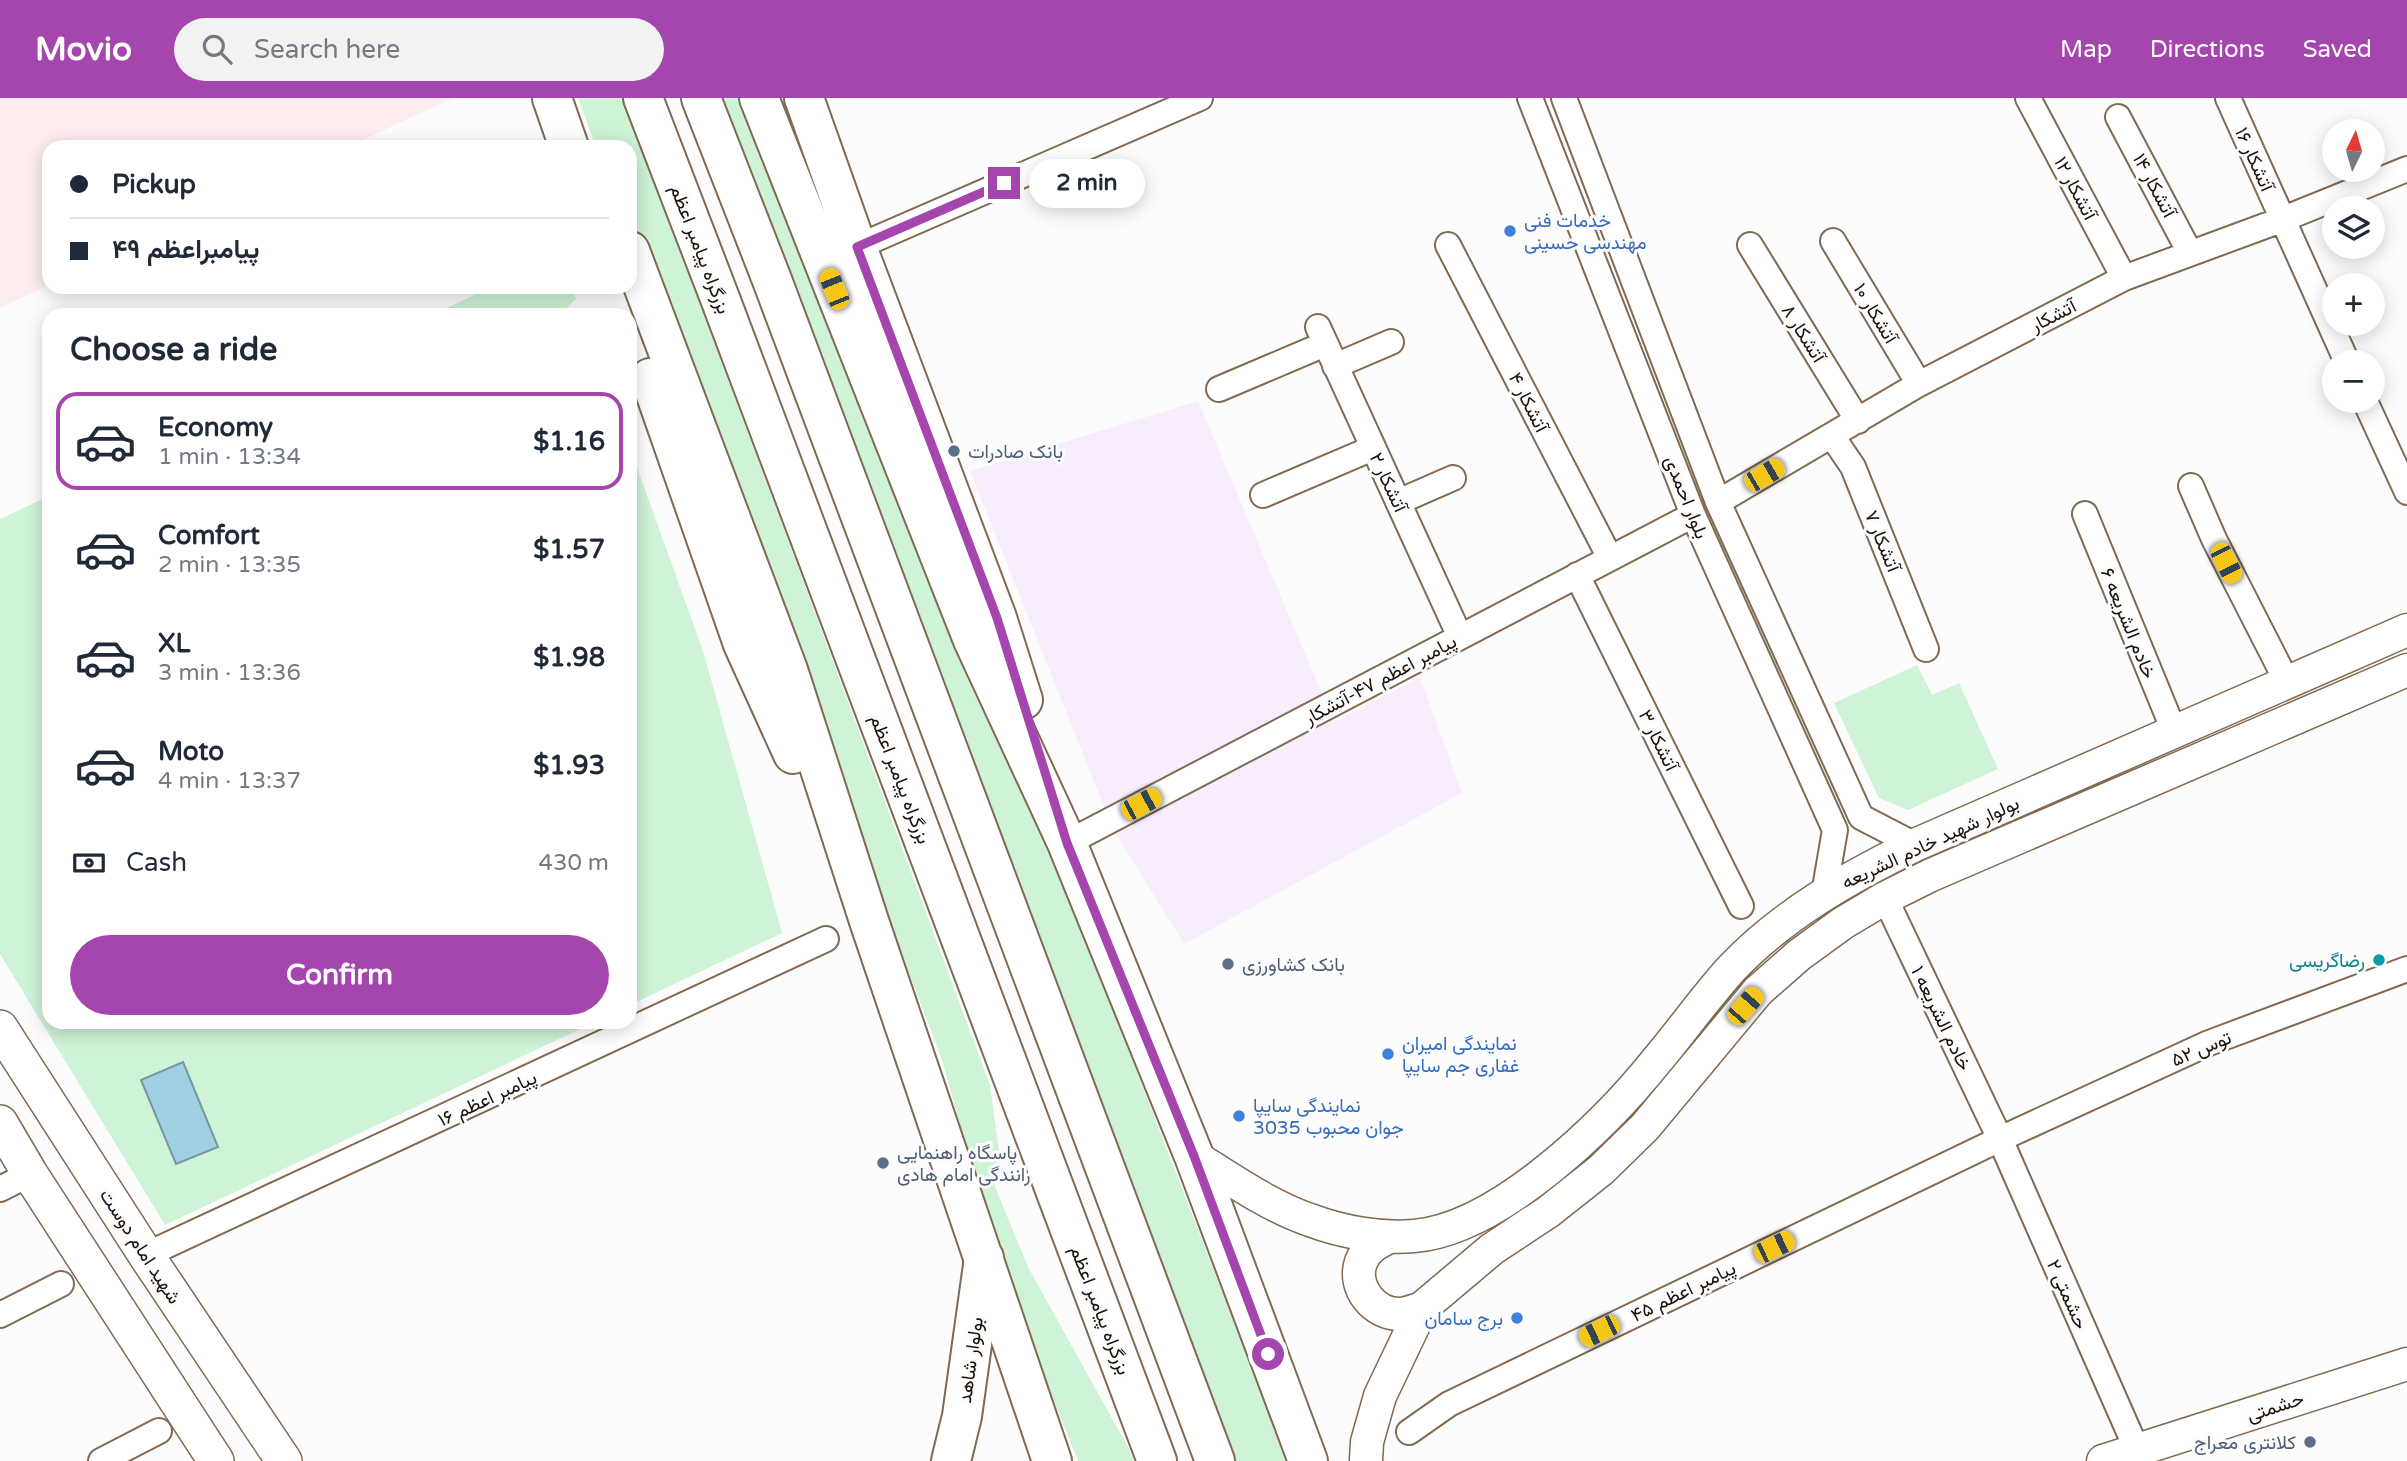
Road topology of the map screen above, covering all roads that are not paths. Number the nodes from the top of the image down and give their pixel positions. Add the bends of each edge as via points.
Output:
1 (552, 98) edge
2 (577, 98) edge
3 (643, 98) edge
4 (701, 98) edge
5 (759, 98) edge
6 (804, 98) edge
7 (1200, 98) edge
8 (1530, 98) edge
9 (1564, 98) edge
10 (2028, 98) edge
11 (2228, 98) edge
12 (2118, 117) dead end
13 (567, 140) edge
14 (590, 140) edge
15 (2407, 169) edge
16 (2281, 220) junction
17 (1833, 241) dead end
18 (1750, 244) dead end
19 (1448, 245) dead end
20 (857, 247) junction
21 (2190, 253) junction
22 (2124, 278) junction
23 (637, 320) edge
24 (1391, 342) dead end
25 (1326, 346) junction
26 (2341, 350) edge
27 (1919, 384) junction
28 (1219, 389) dead end
29 (2371, 413) edge
30 (1858, 421) junction
31 (1832, 436) junction
32 (1373, 448) junction
33 (1453, 478) dead end
34 (2191, 486) dead end
35 (2407, 492) edge
36 (1263, 495) dead end
37 (1398, 502) junction
38 (1718, 502) junction
39 (2085, 514) dead end
40 (1693, 515) junction
41 (1610, 558) junction
42 (1577, 575) junction
43 (2407, 630) edge
44 (1460, 637) junction
45 (1926, 649) dead end
46 (2407, 670) edge
47 (2287, 682) junction
48 (2174, 732) junction
49 (1861, 817) junction
50 (1835, 830) junction
51 (1067, 843) junction
52 (1915, 845) junction
53 (1824, 894) junction
54 (1885, 898) junction
55 (1741, 906) dead end
56 (826, 939) dead end
57 (2407, 970) edge
58 (637, 1027) edge
59 (0, 1028) edge
60 (632, 1029) edge
61 (0, 1123) edge
62 (2000, 1139) junction
63 (1194, 1156) junction
64 (15, 1182) edge
65 (1389, 1237) junction
66 (146, 1255) junction
67 (984, 1258) junction
68 (61, 1284) dead end
69 (1422, 1308) junction
70 (0, 1315) edge
71 (2407, 1364) edge
72 (159, 1432) dead end
73 (1409, 1432) dead end
74 (2137, 1450) junction
75 (1369, 1455) edge
76 (101, 1461) edge
77 (216, 1461) edge
78 (284, 1461) edge
79 (951, 1461) edge
80 (1052, 1461) edge
81 (1157, 1461) edge
82 (1215, 1461) edge
83 (1308, 1461) edge
84 (2103, 1461) edge

1 - 13 main road
2 - 14 main road
3 - 81 main road, بزرگراه پیامبر اعظم
4 - 82 main road
5 - 51 main road via 973,640
6 - 20 main road
7 - 20 street
8 - 40 street, بلوار احمدی
9 - 38 street, بلوار احمدی
10 - 22 street, آتشکار ۱۲
11 - 16 street, آتشکار ۱۶
12 - 21 street, آتشکار ۱۴
15 - 16 street, آتشکار
16 - 21 street, آتشکار
16 - 26 street, آتشکار ۱۶
17 - 27 street, آتشکار ۱۰
18 - 30 street, آتشکار ۸
19 - 41 street, آتشکار ۴
20 - 51 main road via 997,618
21 - 22 street, آتشکار
22 - 27 street, آتشکار
23 - 67 main road via 788,670
24 - 25 street
25 - 28 street
25 - 32 street, آتشکار ۲
27 - 30 street, آتشکار
29 - 35 street
30 - 31 street, آتشکار
31 - 38 street, آتشکار
31 - 45 street, آتشکار ۷ via 1853,467
32 - 36 street
32 - 37 street, آتشکار ۲
33 - 37 street
34 - 47 street
37 - 44 street, آتشکار ۲
38 - 49 street, بلوار احمدی
39 - 48 street, خادم الشریعه ۶
40 - 41 street, پیامبر اعظم ۴۷-آتشکار
40 - 50 street, بلوار احمدی
41 - 42 street, پیامبر اعظم ۴۷-آتشکار
42 - 44 street, پیامبر اعظم ۴۷-آتشکار
42 - 55 street, آتشکار ۳
43 - 47 street, بولوار شهید خادم الشریعه
44 - 51 street, پیامبر اعظم ۴۷-آتشکار
46 - 54 street, بولوار شهید خادم الشریعه
47 - 48 street, بولوار شهید خادم الشریعه
48 - 52 street, بولوار شهید خادم الشریعه
49 - 50 street via 1853,826
49 - 52 street
50 - 53 street
51 - 63 main road
52 - 53 street, بولوار شهید خادم الشریعه
53 - 65 street, بولوار شهید خادم الشریعه via 1733,967 1620,1104 1528,1184 1474,1220 1416,1236
54 - 62 street, خادم الشریعه ۱
54 - 69 street, بولوار شهید خادم الشریعه via 1798,955 1758,991 1645,1127 1601,1170 1492,1249
56 - 58 street, پیامبر اعظم ۱۶
57 - 62 street, توس ۵۲ via 2209,1043
59 - 66 main road, شهید امام دوست
60 - 66 street, پیامبر اعظم ۱۶
61 - 64 main road
62 - 73 street, پیامبر اعظم ۴۵ via 1449,1404
62 - 74 street, حشمتی ۲
63 - 65 street, بولوار شهید خادم الشریعه via 1258,1196 1309,1220
63 - 83 main road
64 - 77 main road
65 - 69 street via 1372,1245 1361,1261 1359,1280 1366,1298 1381,1310 1400,1314
66 - 78 main road, شهید امام دوست
67 - 79 main road, بولوار شاهد via 962,1416
67 - 80 main road
68 - 70 street
69 - 75 street, بولوار شهید خادم الشریعه via 1380,1396
71 - 74 street, حشمتی
72 - 76 street
74 - 84 street, حشمتی

